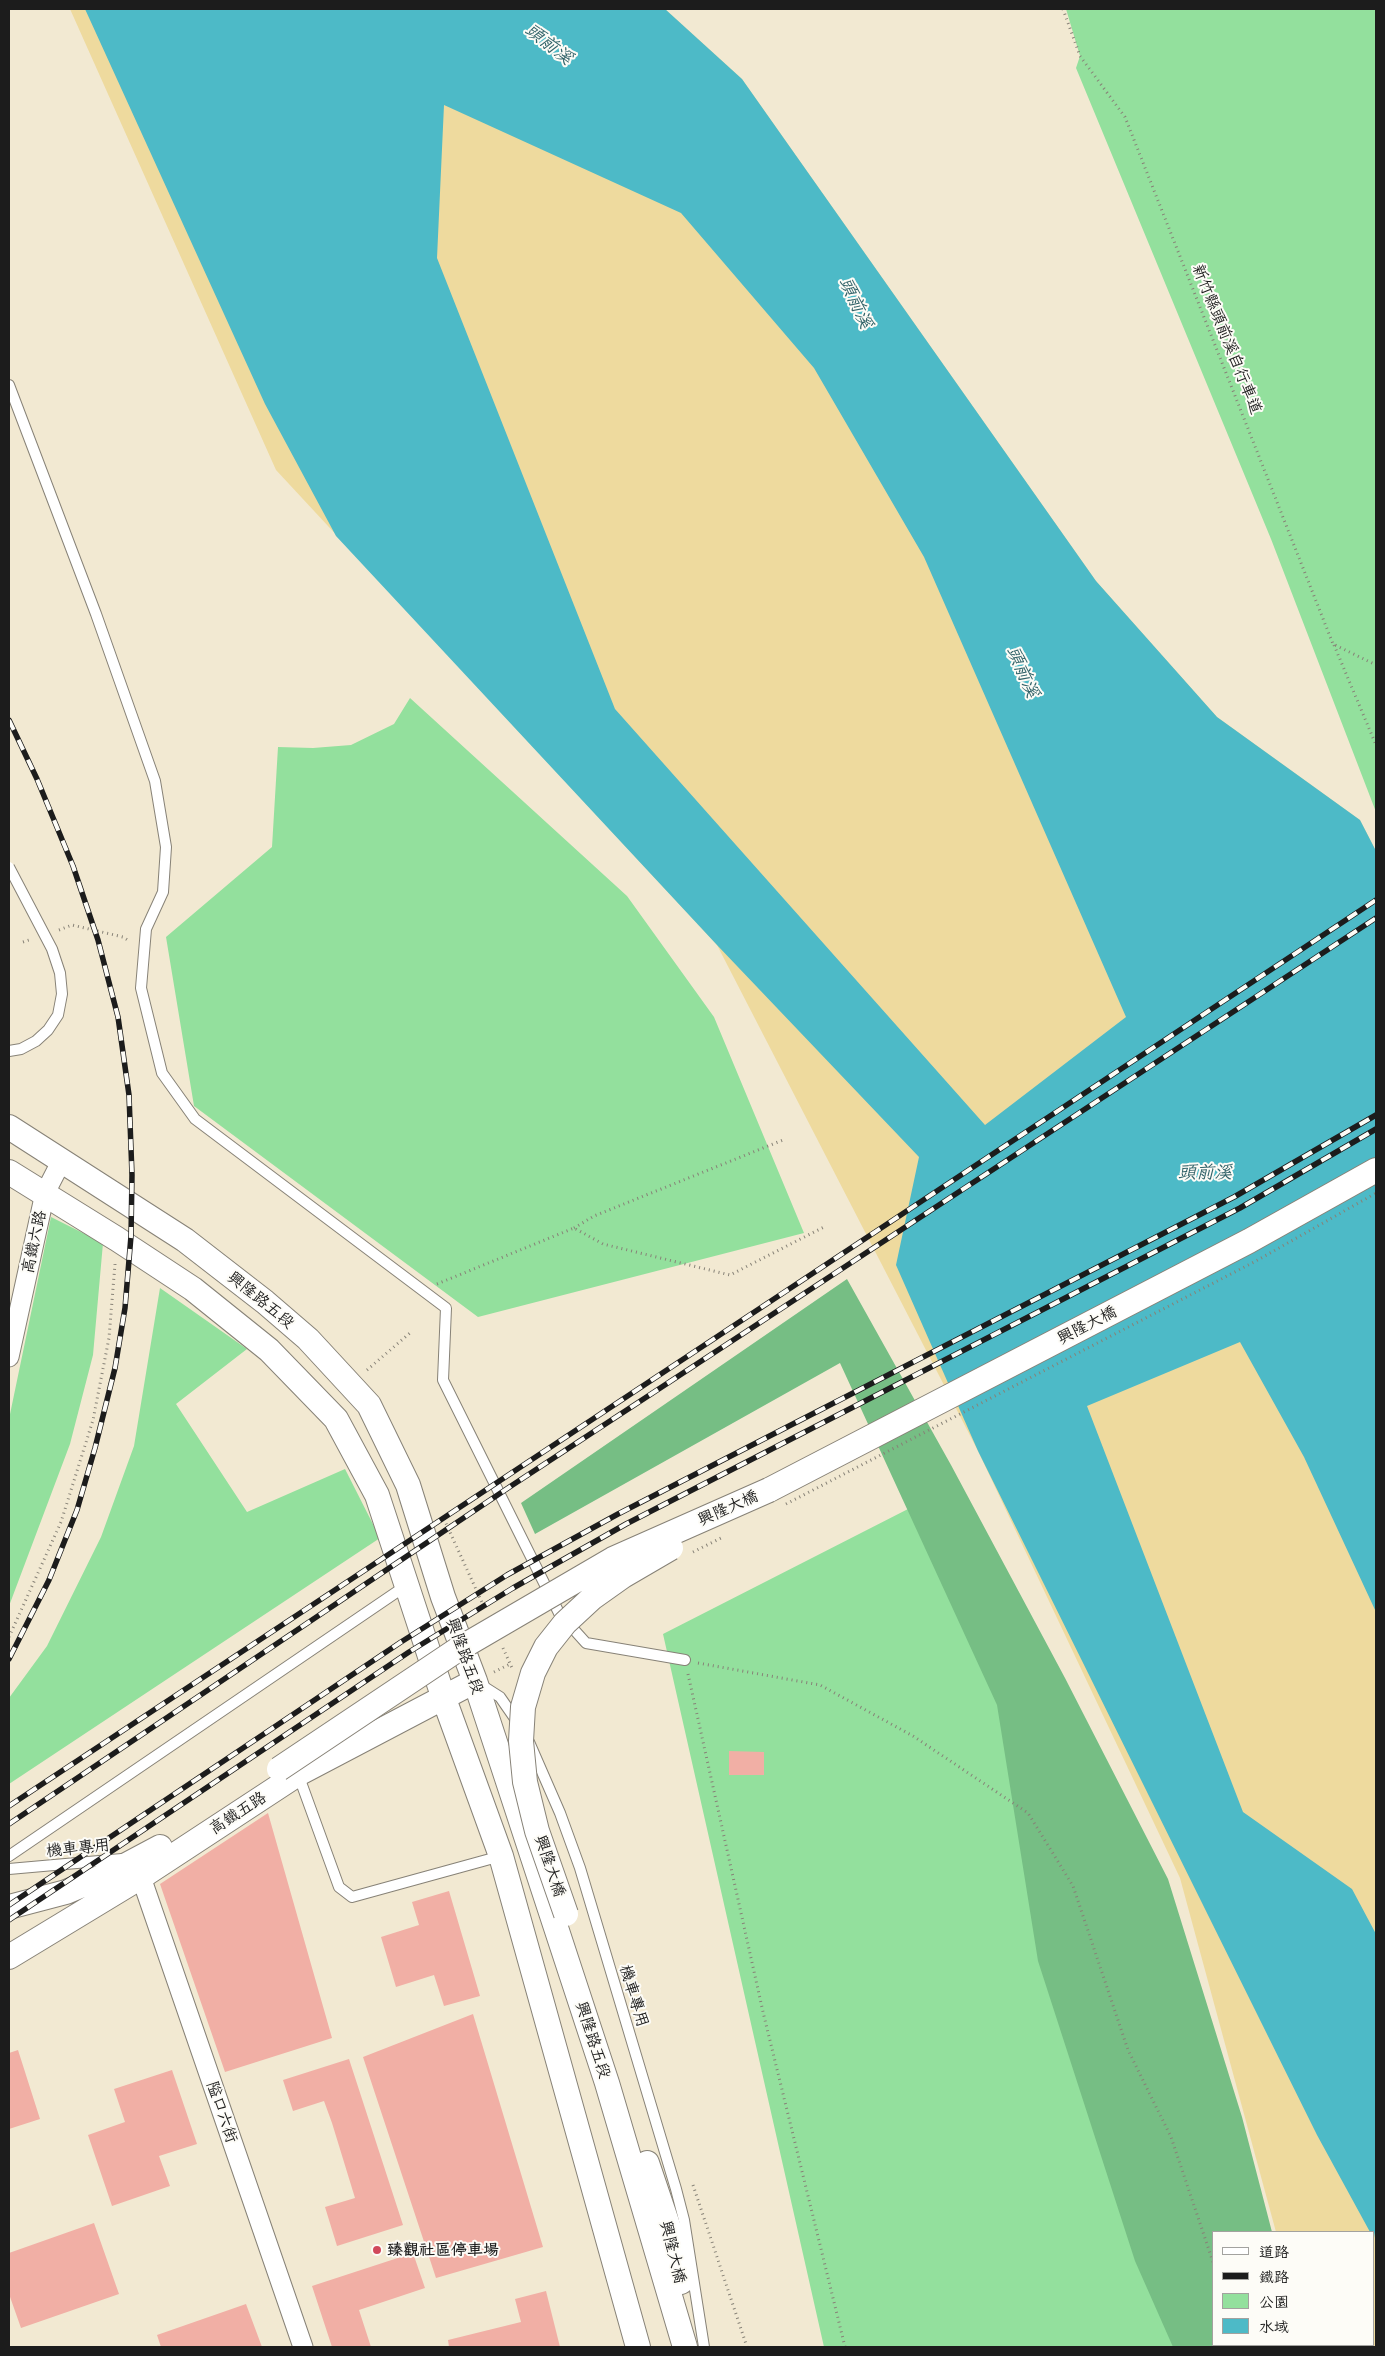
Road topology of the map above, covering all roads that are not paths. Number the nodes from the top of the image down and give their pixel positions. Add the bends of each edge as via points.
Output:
1 (9, 386) edge
2 (9, 867) edge
3 (9, 1051) edge
4 (9, 1127) edge
5 (62, 1160) junction
6 (1376, 1170) edge
7 (9, 1172) edge
8 (45, 1193) junction
9 (9, 1357) edge
10 (774, 1498) junction
11 (407, 1585) junction
12 (685, 1660) road end
13 (475, 1681) junction
14 (443, 1696) junction
15 (288, 1772) junction
16 (150, 1854) junction
17 (9, 1856) edge
18 (501, 1856) junction
19 (9, 1869) edge
20 (142, 1877) junction
21 (9, 1908) edge
22 (9, 1957) edge
23 (303, 2347) edge
24 (638, 2347) edge
25 (685, 2347) edge
26 (694, 2347) edge
27 (704, 2347) edge

1 - 12 lane via 96,614 155,781 166,847 163,892 146,930 140,988 162,1073 196,1119 446,1308 443,1380 559,1613 586,1643
2 - 3 lane, bridge via 52,949 60,973 62,994 58,1014 48,1030 36,1041
4 - 5 street, 興隆路五段
5 - 8 street, 高鐵六路
5 - 13 street, 興隆路五段 via 185,1240 265,1302 308,1339 369,1404 408,1485 443,1596
6 - 10 street, 興隆大橋
7 - 8 street, 興隆路五段
8 - 9 street, 高鐵六路
8 - 11 street, 興隆路五段 via 193,1289 270,1350 336,1419 377,1495
10 - 15 street, 興隆大橋, bridge via 613,1559 464,1646
10 - 26 street, 興隆大橋, bridge via 623,1576 592,1598 565,1623 546,1647 533,1673 523,1707 521,1741 525,1782 538,1831 671,2234
11 - 14 street, 興隆路五段
11 - 17 lane
13 - 14 street, 高鐵五路
13 - 25 street, 興隆路五段 via 607,2082
13 - 27 lane, 機車專用 via 500,1698 528,1741 580,1868 682,2212
14 - 15 street, 高鐵五路
14 - 18 street, 興隆路五段
15 - 16 street, 興隆大橋
15 - 18 lane via 339,1887 352,1897
15 - 20 street, 高鐵五路
16 - 19 lane, 機車專用
16 - 21 street via 66,1892
18 - 24 street, 興隆路五段
20 - 22 street, 高鐵五路
20 - 23 street, 隘口六街

